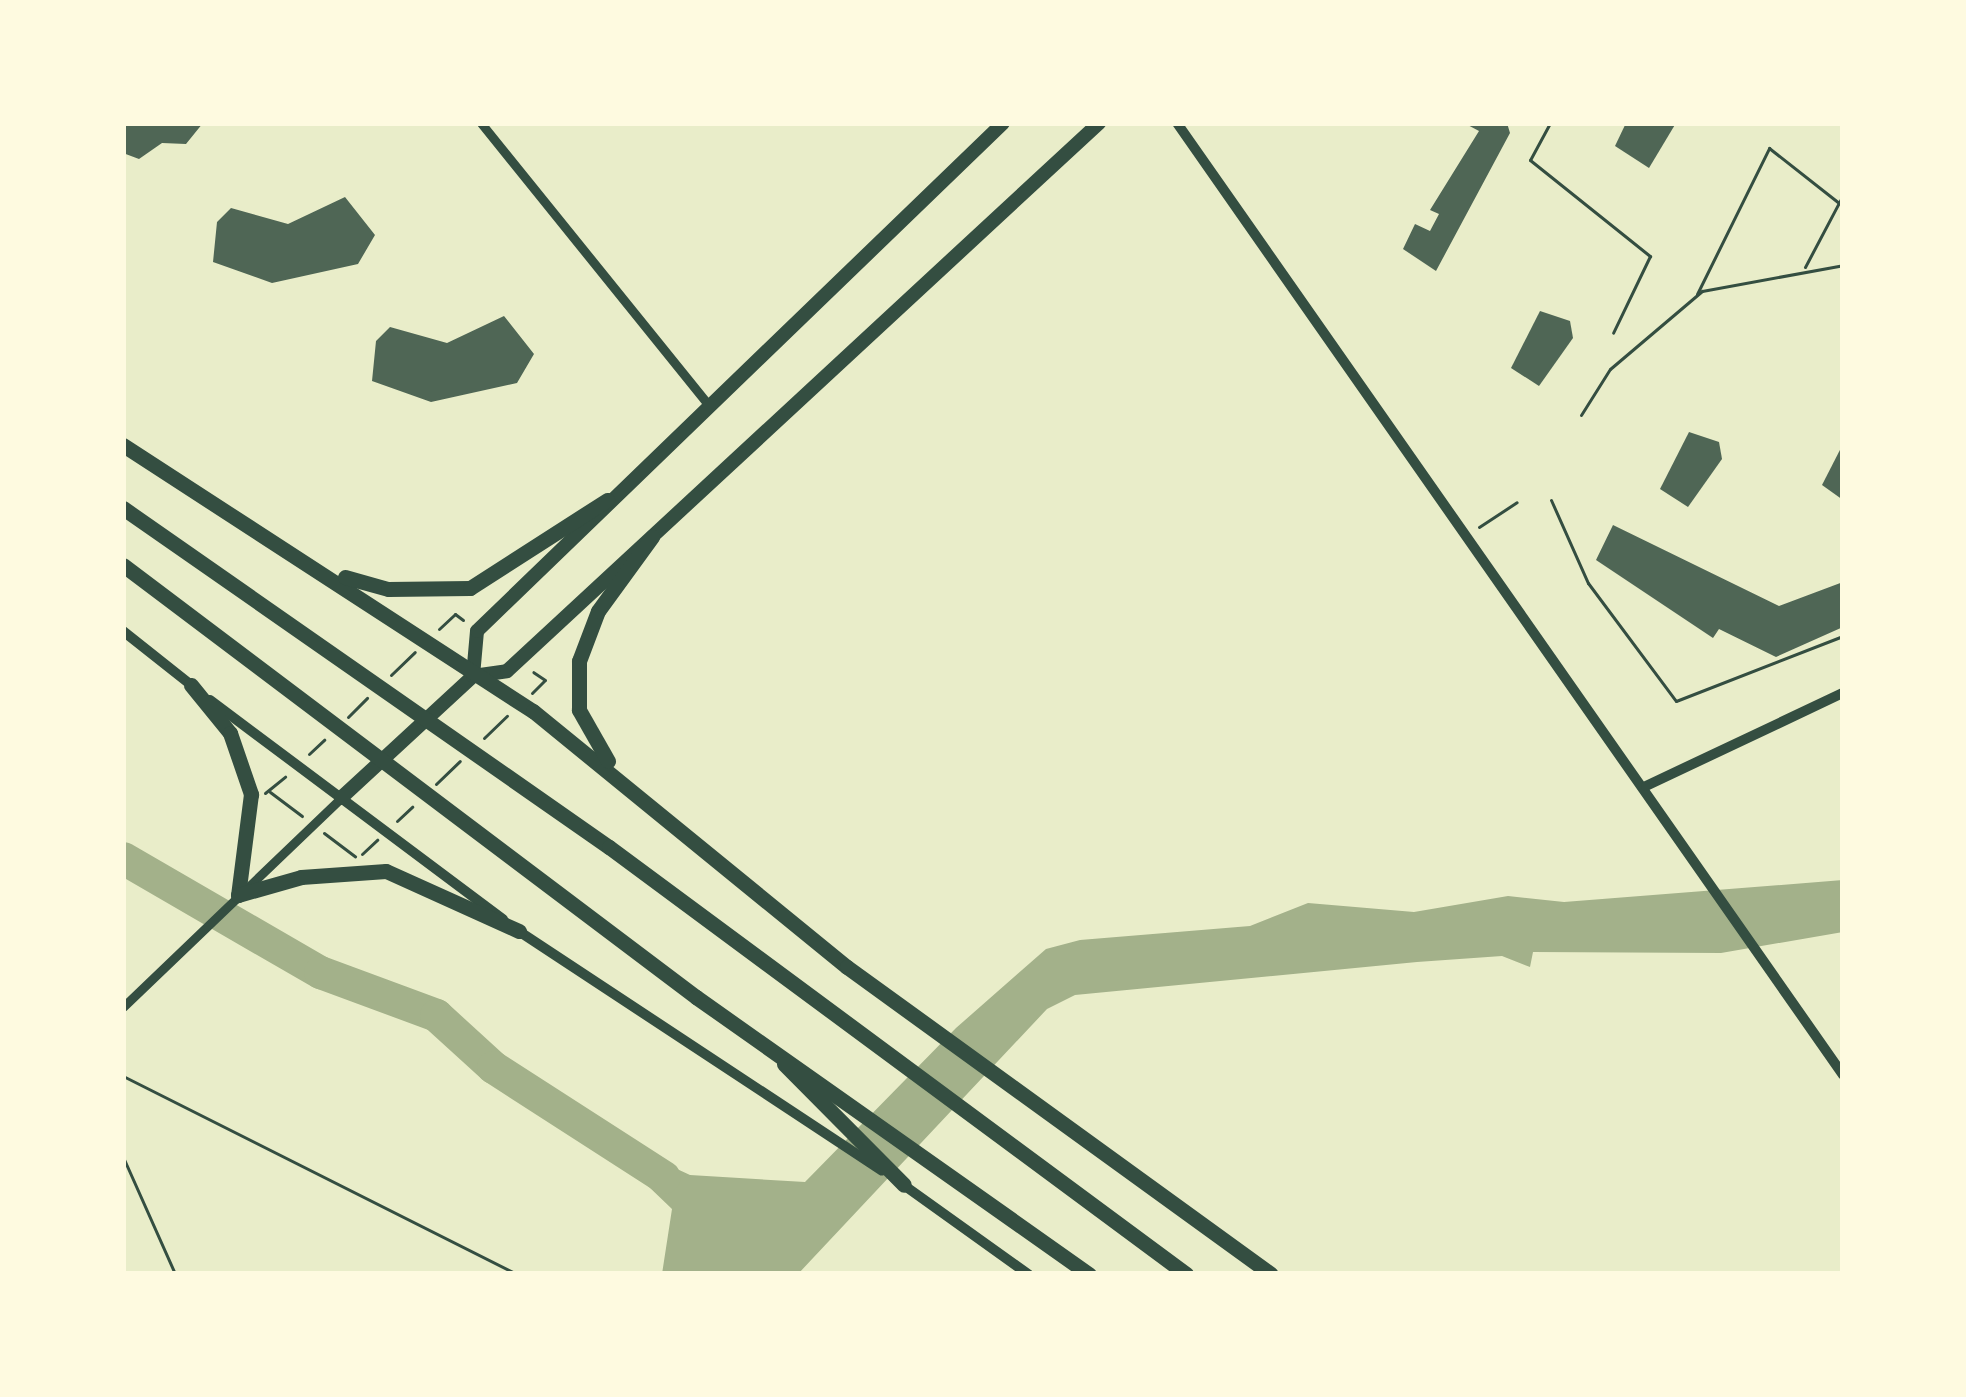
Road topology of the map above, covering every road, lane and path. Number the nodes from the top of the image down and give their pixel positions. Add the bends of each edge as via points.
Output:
1 (481, 123) edge
2 (1003, 123) edge
3 (1100, 123) edge
4 (1177, 123) edge
5 (1550, 123) edge
6 (1843, 195) edge
7 (1839, 203) junction
8 (1843, 266) edge
9 (1804, 269) junction
10 (1696, 296) junction
11 (1613, 333) dead end
12 (707, 403) junction
13 (1580, 415) dead end
14 (123, 445) edge
15 (607, 500) junction
16 (1551, 500) dead end
17 (1517, 502) dead end
18 (123, 508) edge
19 (1468, 534) junction
20 (652, 537) junction
21 (123, 565) edge
22 (314, 566) junction
23 (123, 631) edge
24 (1843, 636) edge
25 (473, 676) junction
26 (191, 685) junction
27 (1843, 693) edge
28 (1646, 786) junction
29 (639, 794) junction
30 (341, 798) junction
31 (238, 896) junction
32 (519, 931) junction
33 (123, 1007) edge
34 (761, 1041) junction
35 (1843, 1075) edge
36 (123, 1076) edge
37 (123, 1157) edge
38 (904, 1185) junction
39 (175, 1274) edge
40 (516, 1274) edge
41 (1028, 1274) edge
42 (1089, 1274) edge
43 (1186, 1274) edge
44 (1274, 1274) edge

1 - 12 street
2 - 12 main road
3 - 20 main road
4 - 19 street
5 - 11 path via 1531,160 1650,256
6 - 7 path
7 - 9 path
7 - 10 path via 1769,148
8 - 9 path
9 - 10 path
10 - 13 path via 1610,368
12 - 15 main road
14 - 22 highway
15 - 22 highway via 470,588 388,589
15 - 25 main road via 477,631
16 - 24 path via 1588,583 1676,701
17 - 19 path
18 - 43 highway
19 - 28 street
20 - 25 main road via 507,671
20 - 29 highway via 598,611 576,689 596,748
21 - 34 highway
22 - 25 highway
23 - 26 street
25 - 29 highway
25 - 30 main road
26 - 30 street
26 - 31 highway via 230,733 251,794
27 - 28 street
28 - 35 street
29 - 44 highway via 930,1024
30 - 31 street
30 - 32 street
31 - 32 highway via 301,877 386,871
31 - 33 street
32 - 38 street
34 - 38 highway
34 - 42 highway
36 - 40 path
37 - 39 path
38 - 41 street

